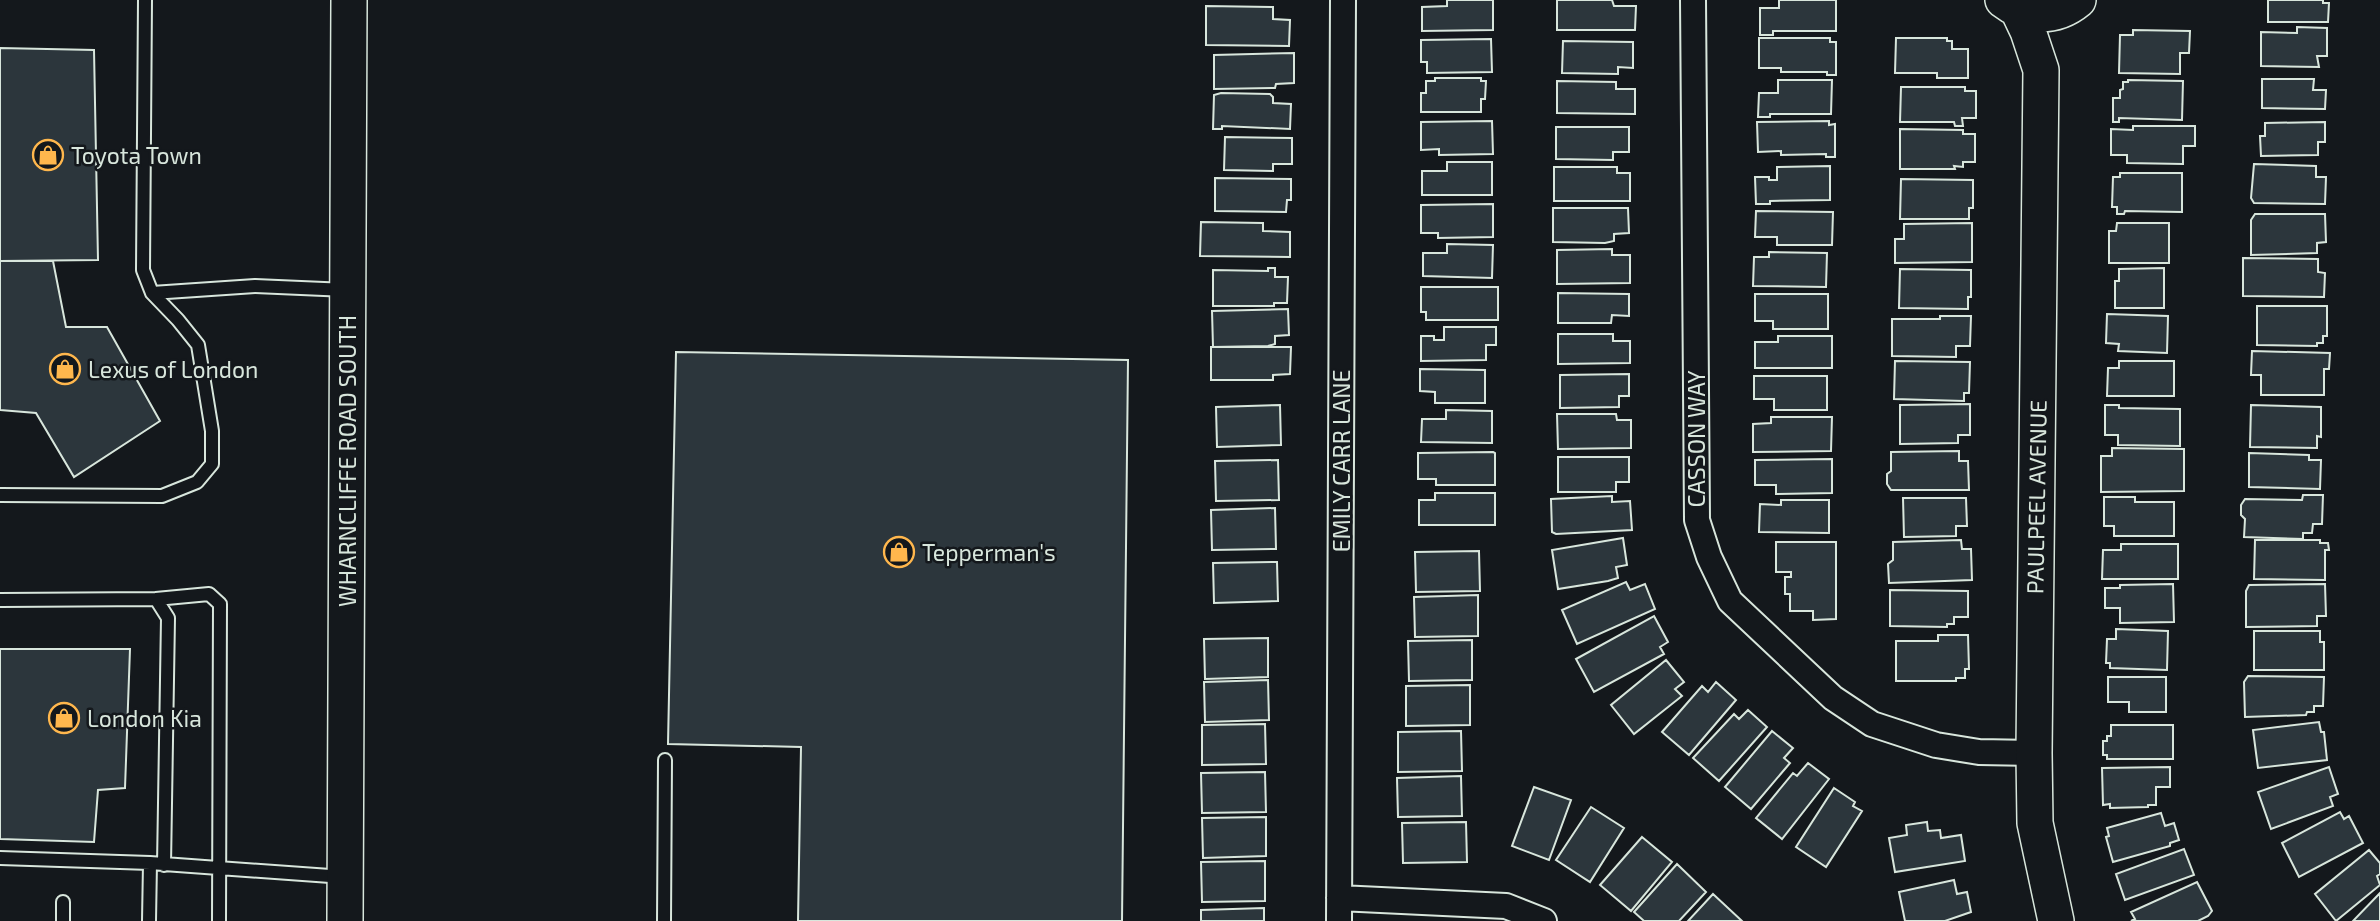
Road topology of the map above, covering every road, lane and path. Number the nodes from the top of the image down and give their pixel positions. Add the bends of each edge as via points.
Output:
1 (145, 0) edge
2 (349, 0) edge
3 (1343, 0) edge
4 (1693, 0) edge
5 (2074, 3) edge
6 (2011, 5) edge
7 (2041, 70) junction
8 (348, 290) junction
9 (152, 293) junction
10 (0, 495) edge
11 (156, 598) junction
12 (0, 600) edge
13 (2034, 752) junction
14 (665, 760) dead end
15 (0, 858) edge
16 (150, 863) junction
17 (164, 865) junction
18 (219, 867) junction
19 (345, 877) junction
20 (63, 902) dead end
21 (1339, 910) edge
22 (62, 921) edge
23 (149, 921) edge
24 (219, 921) edge
25 (345, 921) edge
26 (664, 921) edge
27 (1544, 921) edge
28 (2056, 921) edge

1 - 9 lane via 143,270
2 - 8 street, WHARNCLIFFE ROAD SOUTH
3 - 21 street, EMILY CARR LANE
4 - 13 street, CASSON WAY via 1697,520 1709,557 1730,601 1833,698 1872,724 1936,745 1979,752
5 - 6 street via 2045,14 2031,14
5 - 7 street, PAULPEEL AVENUE via 2050,43
6 - 7 street, PAULPEEL AVENUE via 2028,31
7 - 13 street, PAULPEEL AVENUE
8 - 9 lane via 255,286
8 - 19 street, WHARNCLIFFE ROAD SOUTH
9 - 10 lane via 198,345 212,431 212,464 197,482 162,496
11 - 12 lane
11 - 17 lane via 168,618
11 - 18 lane via 209,594 220,604
13 - 28 street, PAULPEEL AVENUE via 2035,823
14 - 26 lane
15 - 16 lane
16 - 17 lane
16 - 23 lane
17 - 18 lane
18 - 19 lane
18 - 24 lane
19 - 25 street, WHARNCLIFFE ROAD SOUTH
20 - 22 lane
21 - 27 street via 1506,906

